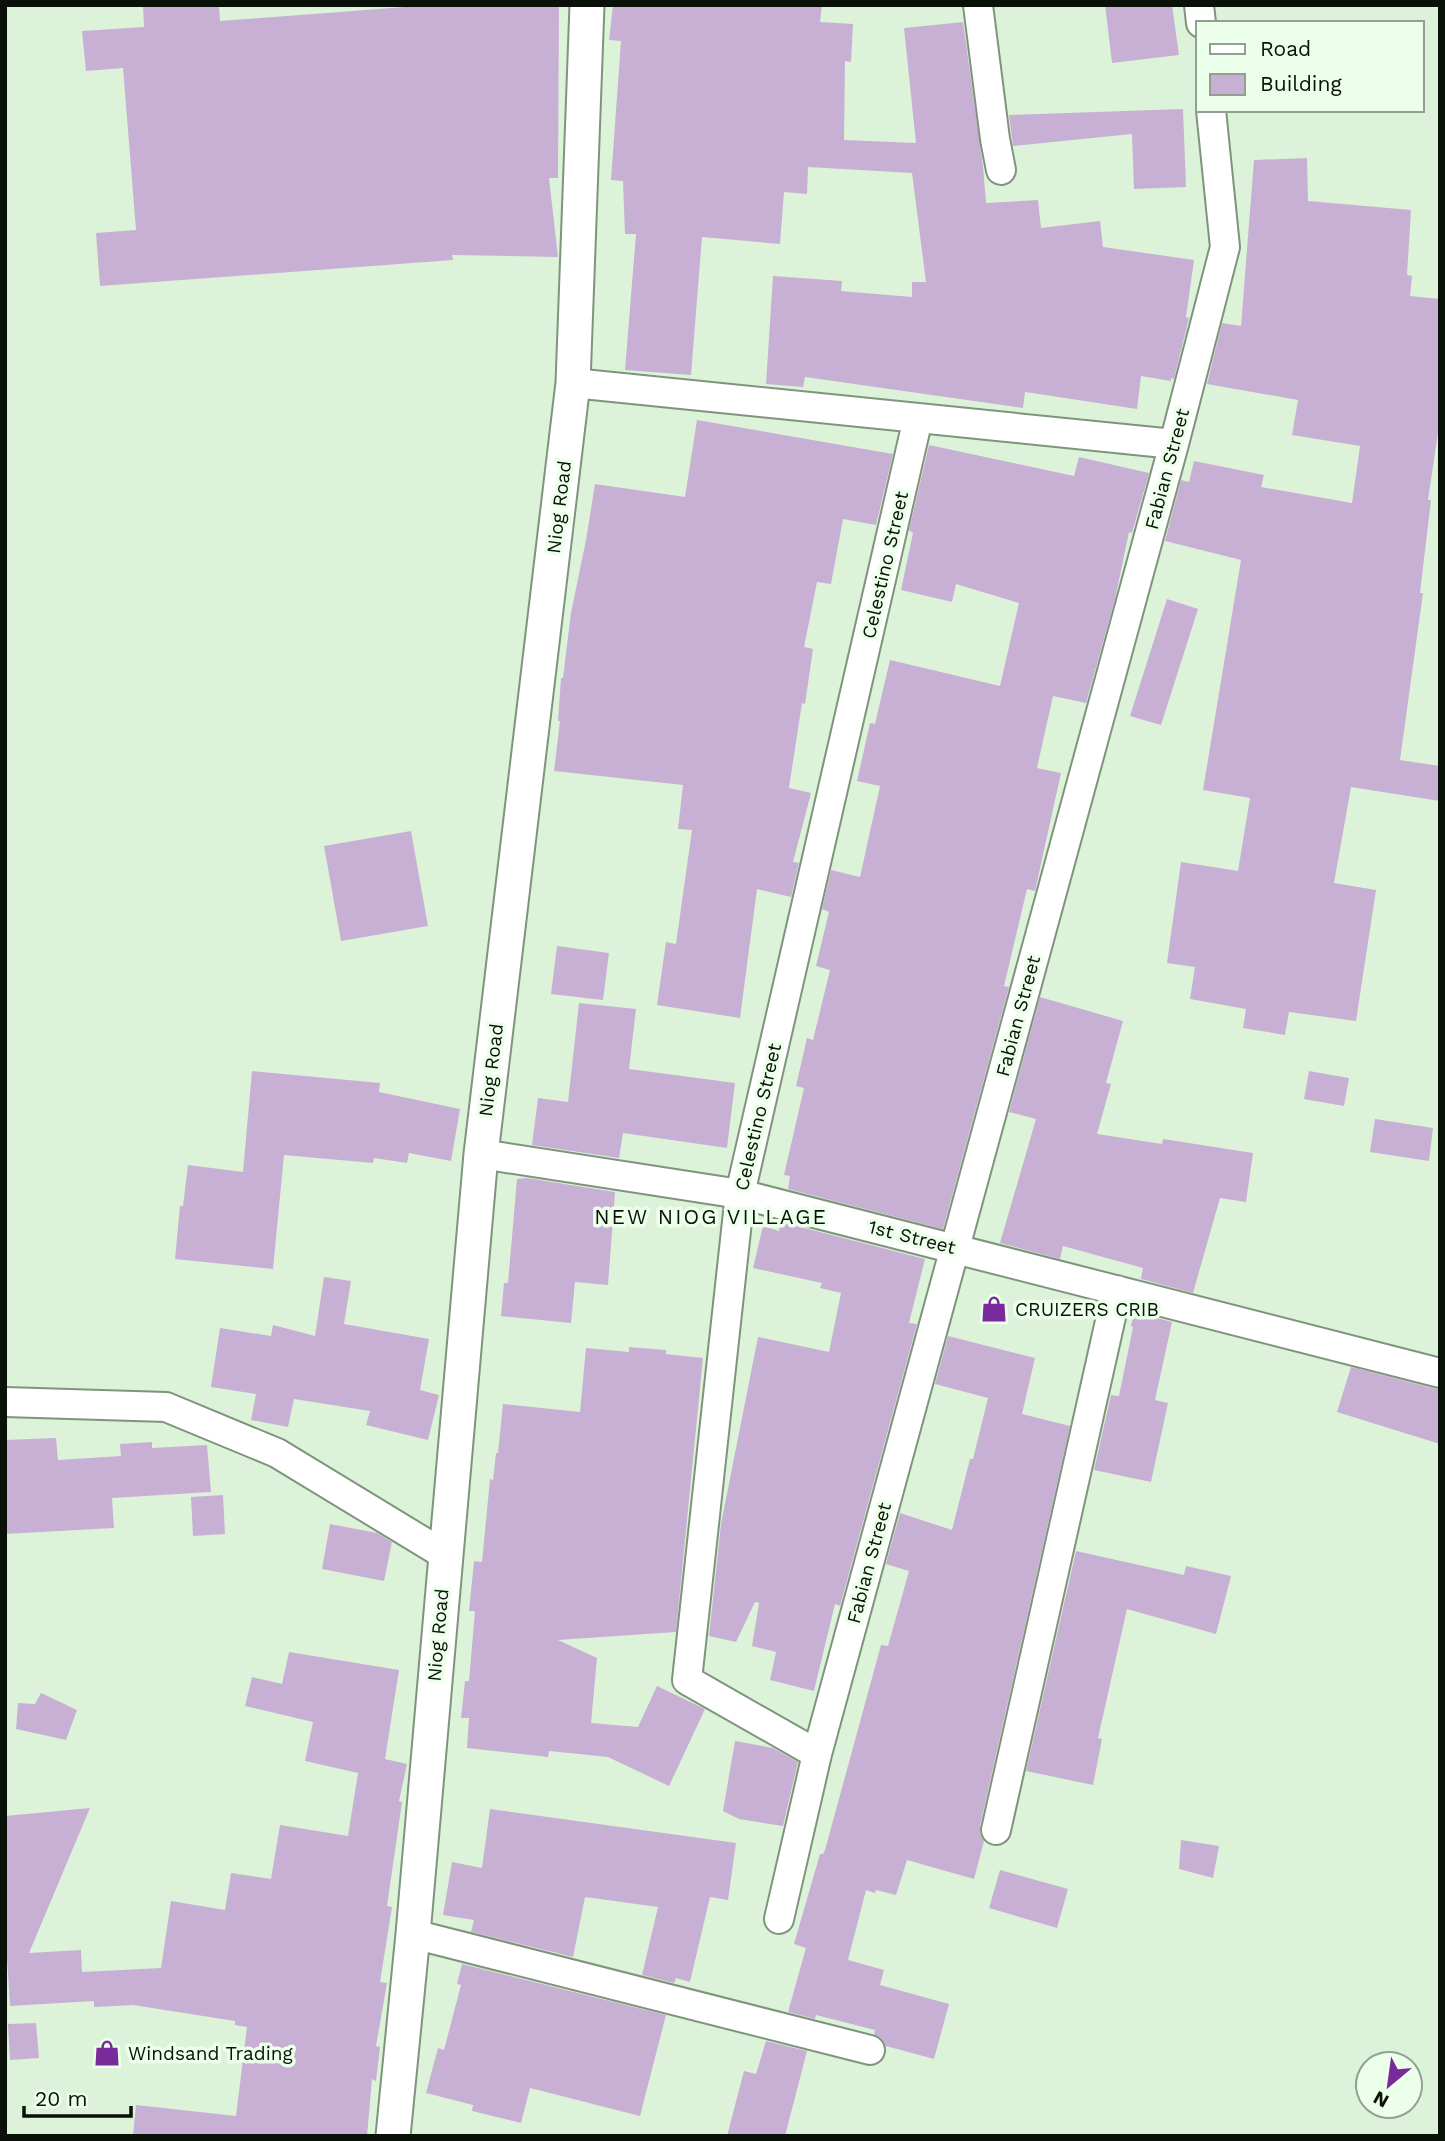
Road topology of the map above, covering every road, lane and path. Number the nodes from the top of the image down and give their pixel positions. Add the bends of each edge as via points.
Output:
1 (587, 5) edge
2 (978, 5) edge
3 (1211, 112) edge
4 (1001, 170) dead end
5 (573, 383) junction
6 (918, 418) junction
7 (1174, 444) junction
8 (481, 1154) junction
9 (740, 1194) junction
10 (955, 1248) junction
11 (1117, 1290) junction
12 (1440, 1373) edge
13 (5, 1402) edge
14 (445, 1555) junction
15 (817, 1754) junction
16 (996, 1830) dead end
17 (779, 1919) dead end
18 (413, 1934) junction
19 (870, 2050) dead end
20 (393, 2136) edge

1 - 5 street, Niog Road
2 - 4 street
3 - 7 street, Fabian Street via 1225,247
5 - 6 street
5 - 8 street, Niog Road
6 - 7 street
6 - 9 street, Celestino Street
7 - 10 street, Fabian Street
8 - 9 street, 1st Street
8 - 14 street, Niog Road
9 - 10 street, 1st Street
9 - 15 street, Celestino Street via 687,1680
10 - 11 street, 1st Street
10 - 15 street, Fabian Street
11 - 12 street, 1st Street
11 - 16 street
13 - 14 street via 166,1407 277,1453
14 - 18 street, Niog Road
15 - 17 street, Fabian Street
18 - 19 street
18 - 20 street, Niog Road

